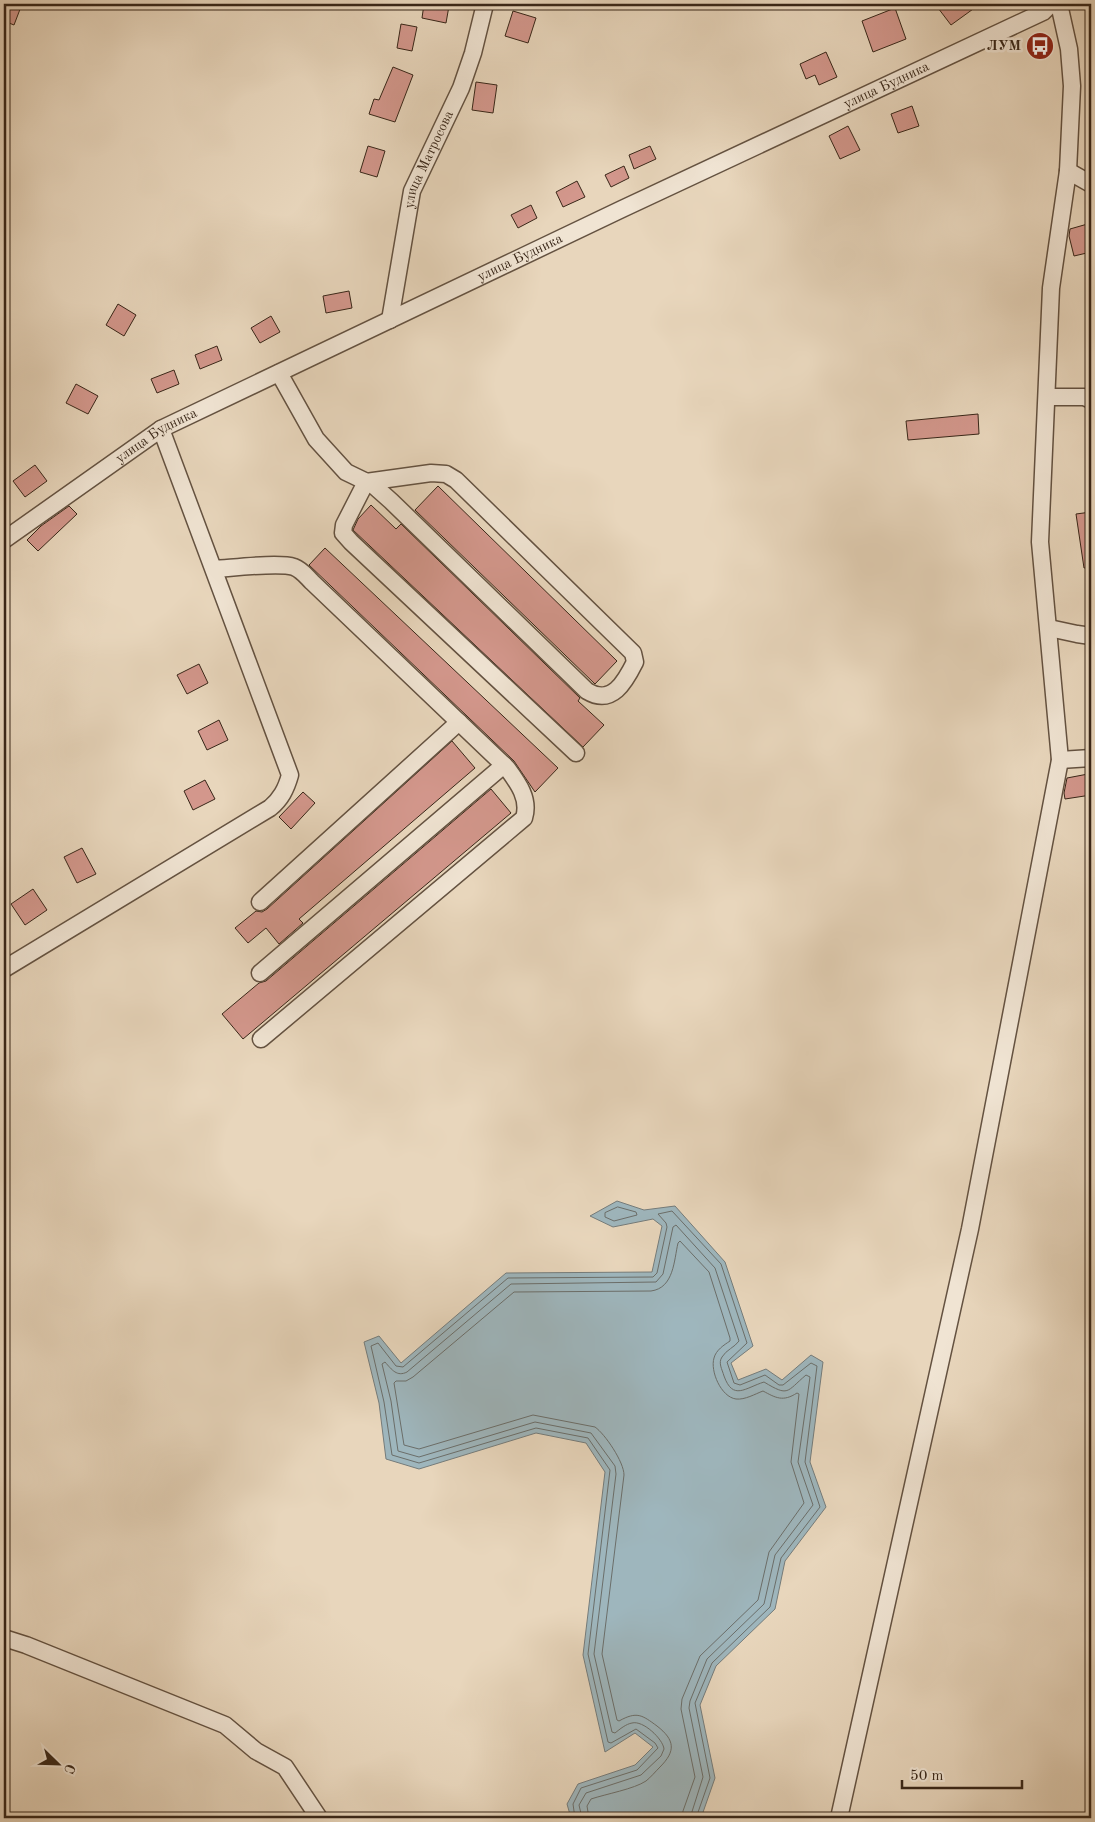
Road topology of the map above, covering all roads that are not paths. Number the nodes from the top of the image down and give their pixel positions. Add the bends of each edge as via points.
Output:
1 (485, 4) edge
2 (1051, 4) edge
3 (1059, 4) edge
4 (1068, 171) junction
5 (1091, 184) edge
6 (390, 320) junction
7 (279, 373) junction
8 (1047, 398) junction
9 (1091, 400) edge
10 (161, 429) junction
11 (366, 482) junction
12 (4, 540) edge
13 (214, 569) junction
14 (1049, 628) junction
15 (1091, 636) edge
16 (459, 722) junction
17 (576, 753) dead end
18 (1091, 758) edge
19 (1060, 760) junction
20 (504, 765) junction
21 (260, 902) dead end
22 (4, 969) edge
23 (260, 973) dead end
24 (261, 1039) dead end
25 (4, 1638) edge
26 (318, 1818) edge
27 (839, 1818) edge

1 - 6 street, улица Матросова via 461,88 412,190
2 - 6 street, улица Будника via 1043,12
3 - 4 street via 1069,49 1072,86
4 - 5 street
4 - 8 street via 1051,288
6 - 7 street, улица Будника
7 - 10 street, улица Будника
7 - 11 street via 316,439 346,472
8 - 9 street via 1084,397
8 - 14 street via 1040,542
10 - 12 street, улица Будника
10 - 13 street
11 - 11 street via 391,501 587,691 602,697 610,695 622,683 636,662 633,653 456,480 446,474 431,473
11 - 17 street via 343,533
13 - 16 street via 272,566 293,567 304,573
13 - 22 street via 290,775 283,793 270,808
14 - 15 street
14 - 19 street
16 - 20 street
16 - 21 street
18 - 19 street
19 - 27 street via 970,1229
20 - 23 street
20 - 24 street via 524,796 524,818
25 - 26 street via 225,1725 256,1751 285,1766

